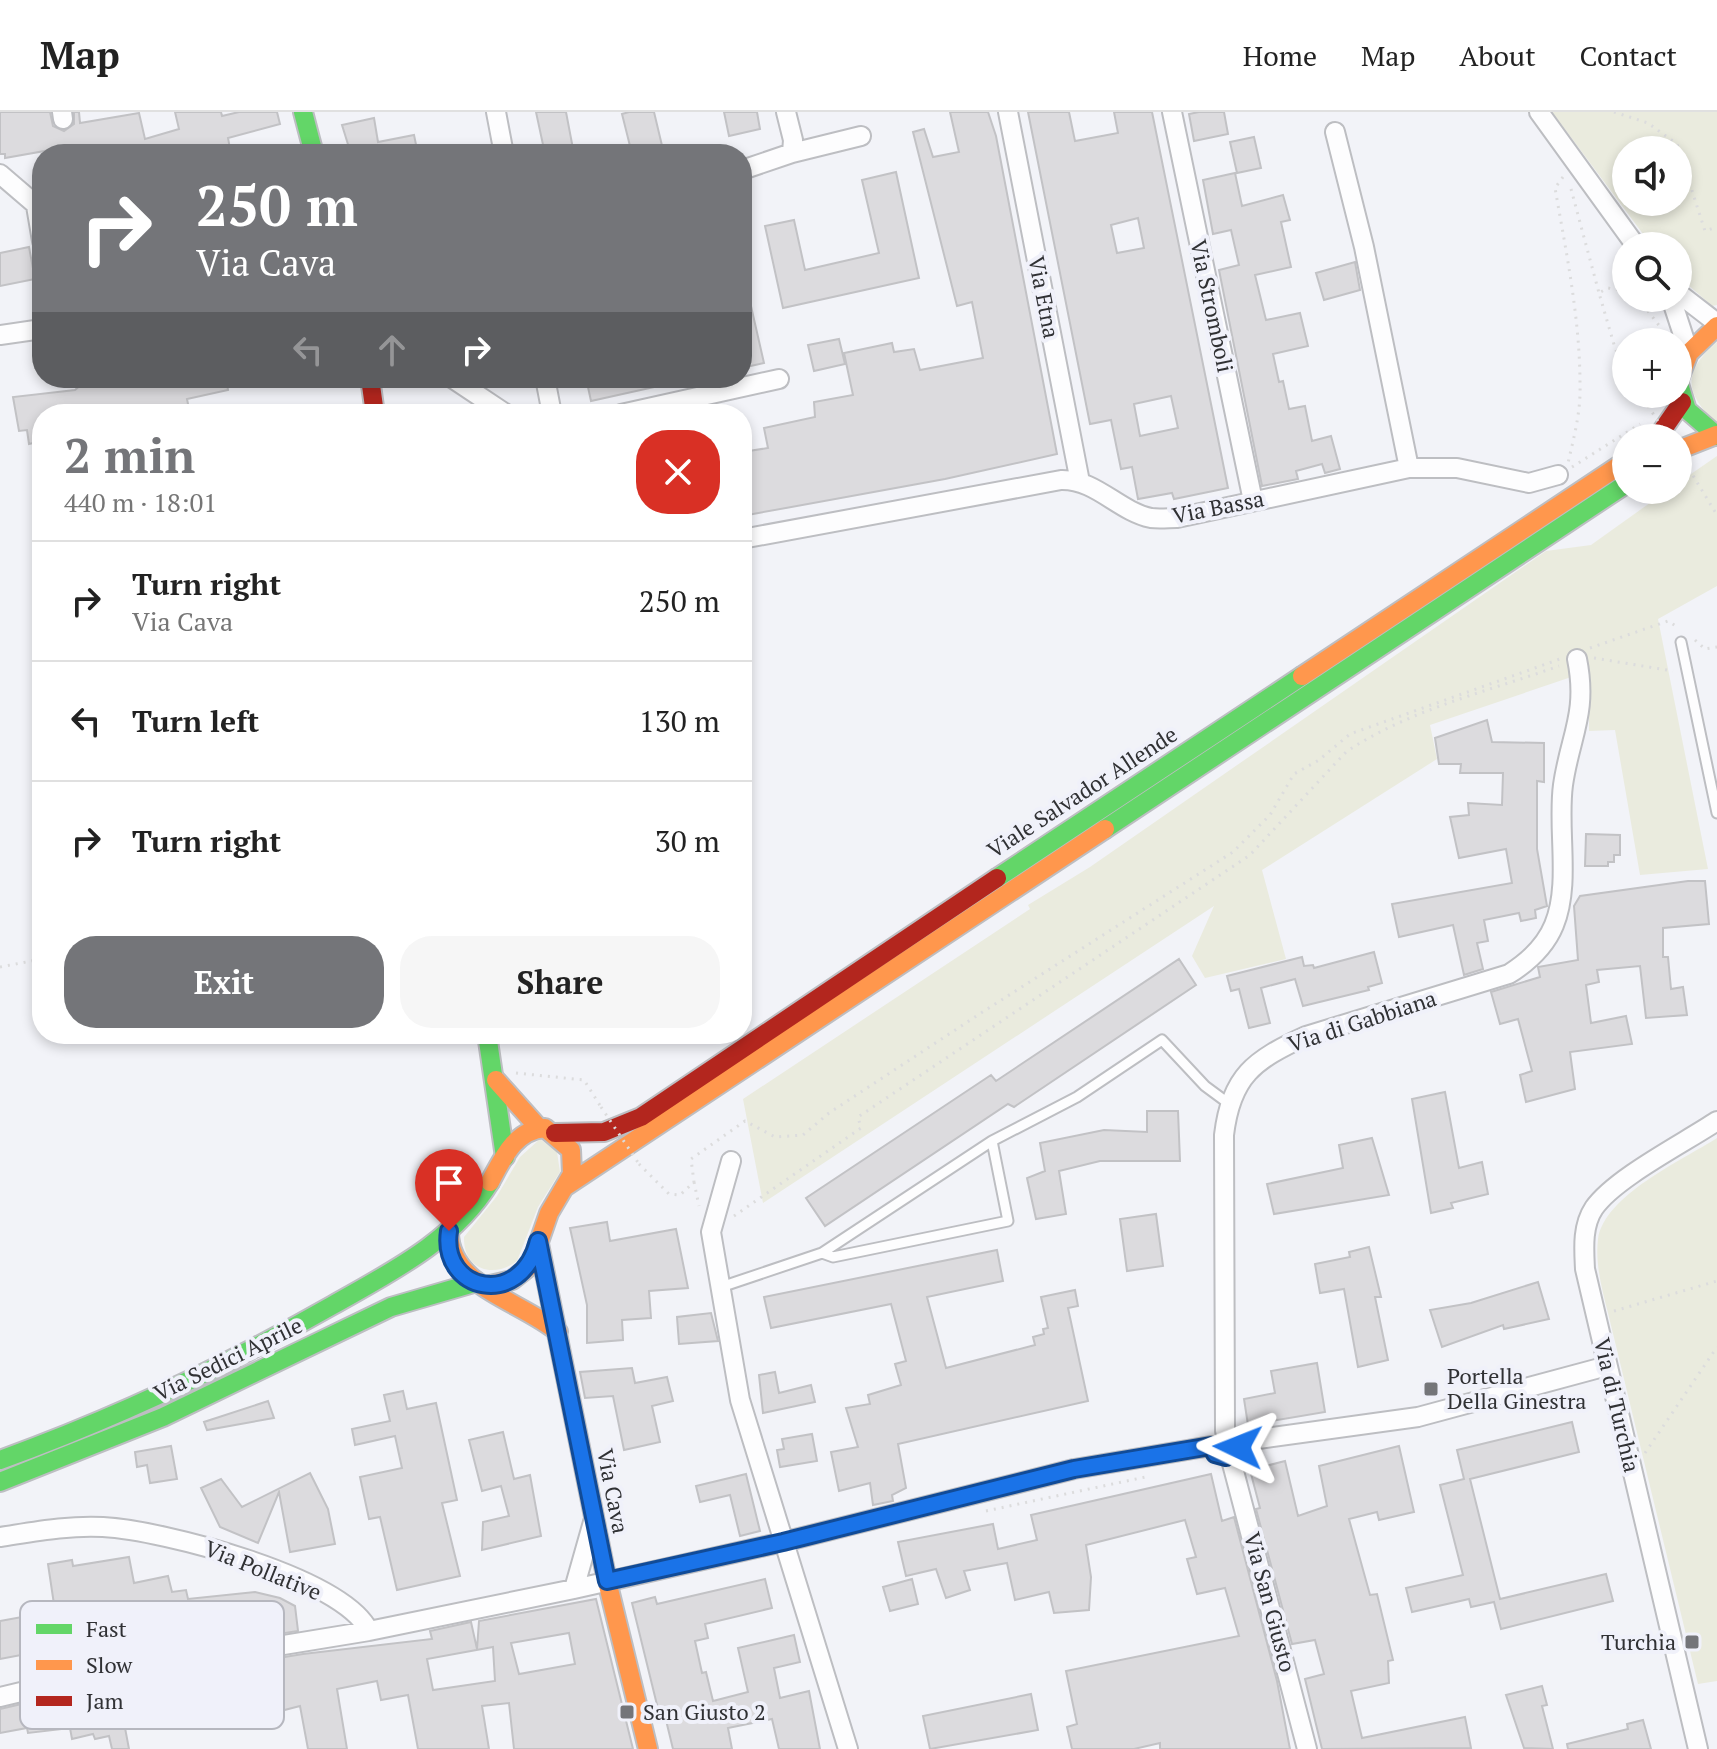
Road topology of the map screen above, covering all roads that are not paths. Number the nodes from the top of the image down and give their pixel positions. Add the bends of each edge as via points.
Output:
1 (303, 112) edge
2 (496, 112) edge
3 (786, 112) edge
4 (1008, 112) edge
5 (1172, 112) edge
6 (1539, 112) edge
7 (1335, 132) dead end
8 (861, 136) dead end
9 (311, 144) edge
10 (502, 144) edge
11 (792, 153) junction
12 (752, 167) edge
13 (0, 174) edge
14 (32, 202) edge
15 (1626, 232) edge
16 (1692, 304) edge
17 (1717, 324) edge
18 (32, 330) edge
19 (0, 335) edge
20 (1692, 350) edge
21 (779, 379) dead end
22 (752, 385) edge
23 (467, 388) edge
24 (738, 388) edge
25 (491, 404) edge
26 (666, 404) edge
27 (1688, 408) edge
28 (1716, 436) edge
29 (1692, 445) edge
30 (1409, 468) junction
31 (1612, 470) edge
32 (1562, 473) road end
33 (1080, 482) junction
34 (1612, 493) edge
35 (1253, 501) junction
36 (752, 537) edge
37 (1681, 642) dead end
38 (1578, 655) road end
39 (1717, 813) edge
40 (752, 1041) edge
41 (489, 1044) edge
42 (747, 1044) edge
43 (496, 1080) junction
44 (1228, 1103) junction
45 (1717, 1121) edge
46 (546, 1130) junction
47 (992, 1141) junction
48 (505, 1157) junction
49 (731, 1161) dead end
50 (566, 1186) junction
51 (449, 1231) junction
52 (538, 1241) junction
53 (822, 1253) junction
54 (481, 1284) junction
55 (721, 1287) junction
56 (558, 1332) junction
57 (1607, 1366) junction
58 (1231, 1443) junction
59 (0, 1460) edge
60 (0, 1482) edge
61 (594, 1520) junction
62 (0, 1537) edge
63 (783, 1542) junction
64 (607, 1581) junction
65 (574, 1589) junction
66 (369, 1631) junction
67 (284, 1645) edge
68 (20, 1692) edge
69 (0, 1697) edge
70 (648, 1749) edge
71 (848, 1749) edge
72 (1307, 1749) edge
73 (1698, 1749) edge

1 - 9 main road
2 - 10 street
3 - 11 street
4 - 33 street, Via Etna
5 - 35 street, Via Stromboli
6 - 15 street
7 - 30 street
8 - 11 street
11 - 12 street
13 - 14 street
16 - 17 street
17 - 20 main road
18 - 19 street
21 - 22 street
23 - 25 street
24 - 26 street
27 - 28 main road
28 - 29 main road
30 - 32 street, Via Bassa via 1457,468 1529,483
30 - 35 street, Via Bassa
31 - 40 main road, Viale Salvador Allende
33 - 35 street, Via Bassa via 1152,518 1177,518
33 - 36 street, Via Bassa via 1061,480
34 - 50 main road, Viale Salvador Allende
37 - 39 lane
38 - 44 street, Via di Gabbiana via 1582,709 1563,784 1559,898 1555,924 1534,957 1509,974 1306,1036 1277,1050 1239,1082
41 - 43 main road
42 - 46 main road, Viale Salvador Allende via 641,1117 604,1132
43 - 46 main road
43 - 48 main road
44 - 47 lane via 1162,1040 1077,1097
44 - 58 street via 1224,1135
45 - 57 street, Via di Turchia via 1611,1190 1593,1210 1584,1235 1585,1269
46 - 48 main road, Via Sedici Aprile via 516,1141
46 - 50 main road via 574,1158
47 - 53 lane
47 - 53 lane via 1008,1221 833,1257
48 - 51 main road, Via Sedici Aprile
49 - 55 street via 711,1232
50 - 52 main road, Via Sedici Aprile
51 - 54 main road via 453,1261 467,1278
51 - 59 main road, Via Sedici Aprile via 244,1356 154,1399
52 - 54 main road, Via Sedici Aprile via 531,1265 521,1274 501,1284
52 - 56 main road, Via Cava
53 - 55 lane
54 - 56 main road
54 - 60 main road, Via Sedici Aprile via 432,1291 388,1306 158,1420
55 - 63 street via 740,1400
56 - 61 main road, Via Cava
57 - 58 street via 1418,1417
57 - 73 street, Via di Turchia
58 - 63 street via 1219,1456 1211,1446 1074,1469
58 - 72 street, Via San Giusto
61 - 64 main road, Via Cava
61 - 65 street
62 - 66 street, Via Pollative via 102,1527 184,1540 228,1552 322,1593 355,1611
63 - 64 street
63 - 71 street
64 - 65 street
64 - 70 main road, Via Cava
65 - 66 street
66 - 67 street
68 - 69 street

